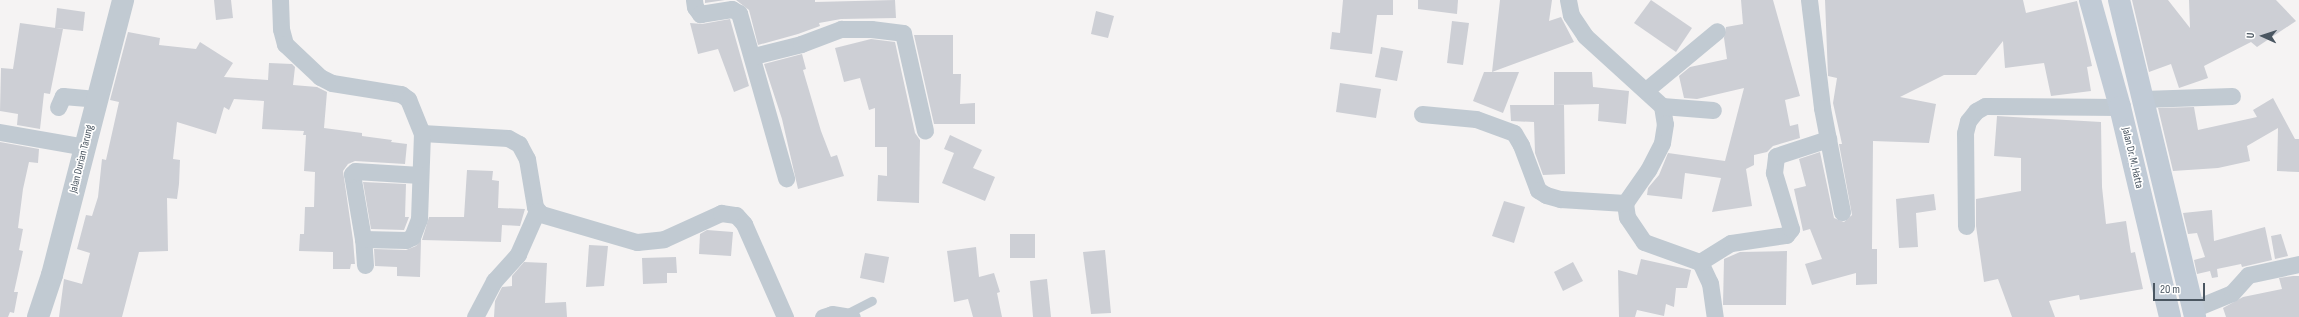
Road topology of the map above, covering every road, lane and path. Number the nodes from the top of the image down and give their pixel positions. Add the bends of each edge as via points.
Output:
1 (123, 0) edge
2 (280, 0) edge
3 (694, 0) edge
4 (1568, 0) edge
5 (1809, 0) edge
6 (2090, 0) edge
7 (2119, 0) edge
8 (1717, 31) dead end
9 (754, 56) junction
10 (1646, 90) junction
11 (2232, 96) dead end
12 (2143, 98) junction
13 (96, 99) junction
14 (1662, 106) junction
15 (58, 107) dead end
16 (2120, 107) junction
17 (1713, 110) dead end
18 (1422, 114) dead end
19 (925, 131) dead end
20 (0, 132) edge
21 (422, 133) junction
22 (1828, 139) junction
23 (85, 147) junction
24 (420, 175) junction
25 (786, 178) dead end
26 (1625, 202) junction
27 (537, 211) junction
28 (1842, 212) dead end
29 (1966, 226) dead end
30 (363, 239) junction
31 (1700, 262) junction
32 (2299, 264) edge
33 (364, 265) dead end
34 (872, 301) dead end
35 (2194, 313) edge
36 (849, 316) edge
37 (38, 317) edge
38 (475, 317) edge
39 (785, 317) edge
40 (823, 317) edge
41 (1715, 317) edge
42 (2170, 317) edge

1 - 13 street, Jalan Durian Tarung
2 - 21 street via 281,28 285,44 293,53 332,83 401,94 408,99
3 - 9 street via 700,14 738,11
4 - 10 street via 1571,15 1585,36
5 - 22 street
6 - 16 main road, Jalan Dr. M. Hatta
7 - 12 main road
8 - 10 street
9 - 19 street via 801,44 841,29 903,33
9 - 25 street
10 - 14 street
11 - 12 street
12 - 35 main road
13 - 15 street via 63,96
13 - 23 street, Jalan Durian Tarung
14 - 17 street
14 - 26 street via 1666,124 1662,143 1648,170
16 - 29 street via 1985,106 1976,111 1968,121 1964,133
16 - 42 main road, Jalan Dr. M. Hatta
18 - 26 street via 1476,119 1514,134 1522,145 1538,190 1546,196
20 - 23 street
21 - 24 street
21 - 27 street via 514,140 527,160
22 - 28 street
22 - 31 street via 1776,156 1774,173 1791,230 1786,235 1731,243
23 - 37 street, Jalan Durian Tarung
24 - 30 street via 419,219 412,237 406,240
24 - 30 street via 355,171 352,174
26 - 31 street via 1631,227 1644,242
27 - 38 street via 518,254 494,281
27 - 39 street via 637,242 664,239 722,213 736,214 744,224
30 - 33 street
31 - 41 street via 1710,283
32 - 35 street via 2248,275 2232,293
34 - 36 lane
36 - 40 street via 832,314

